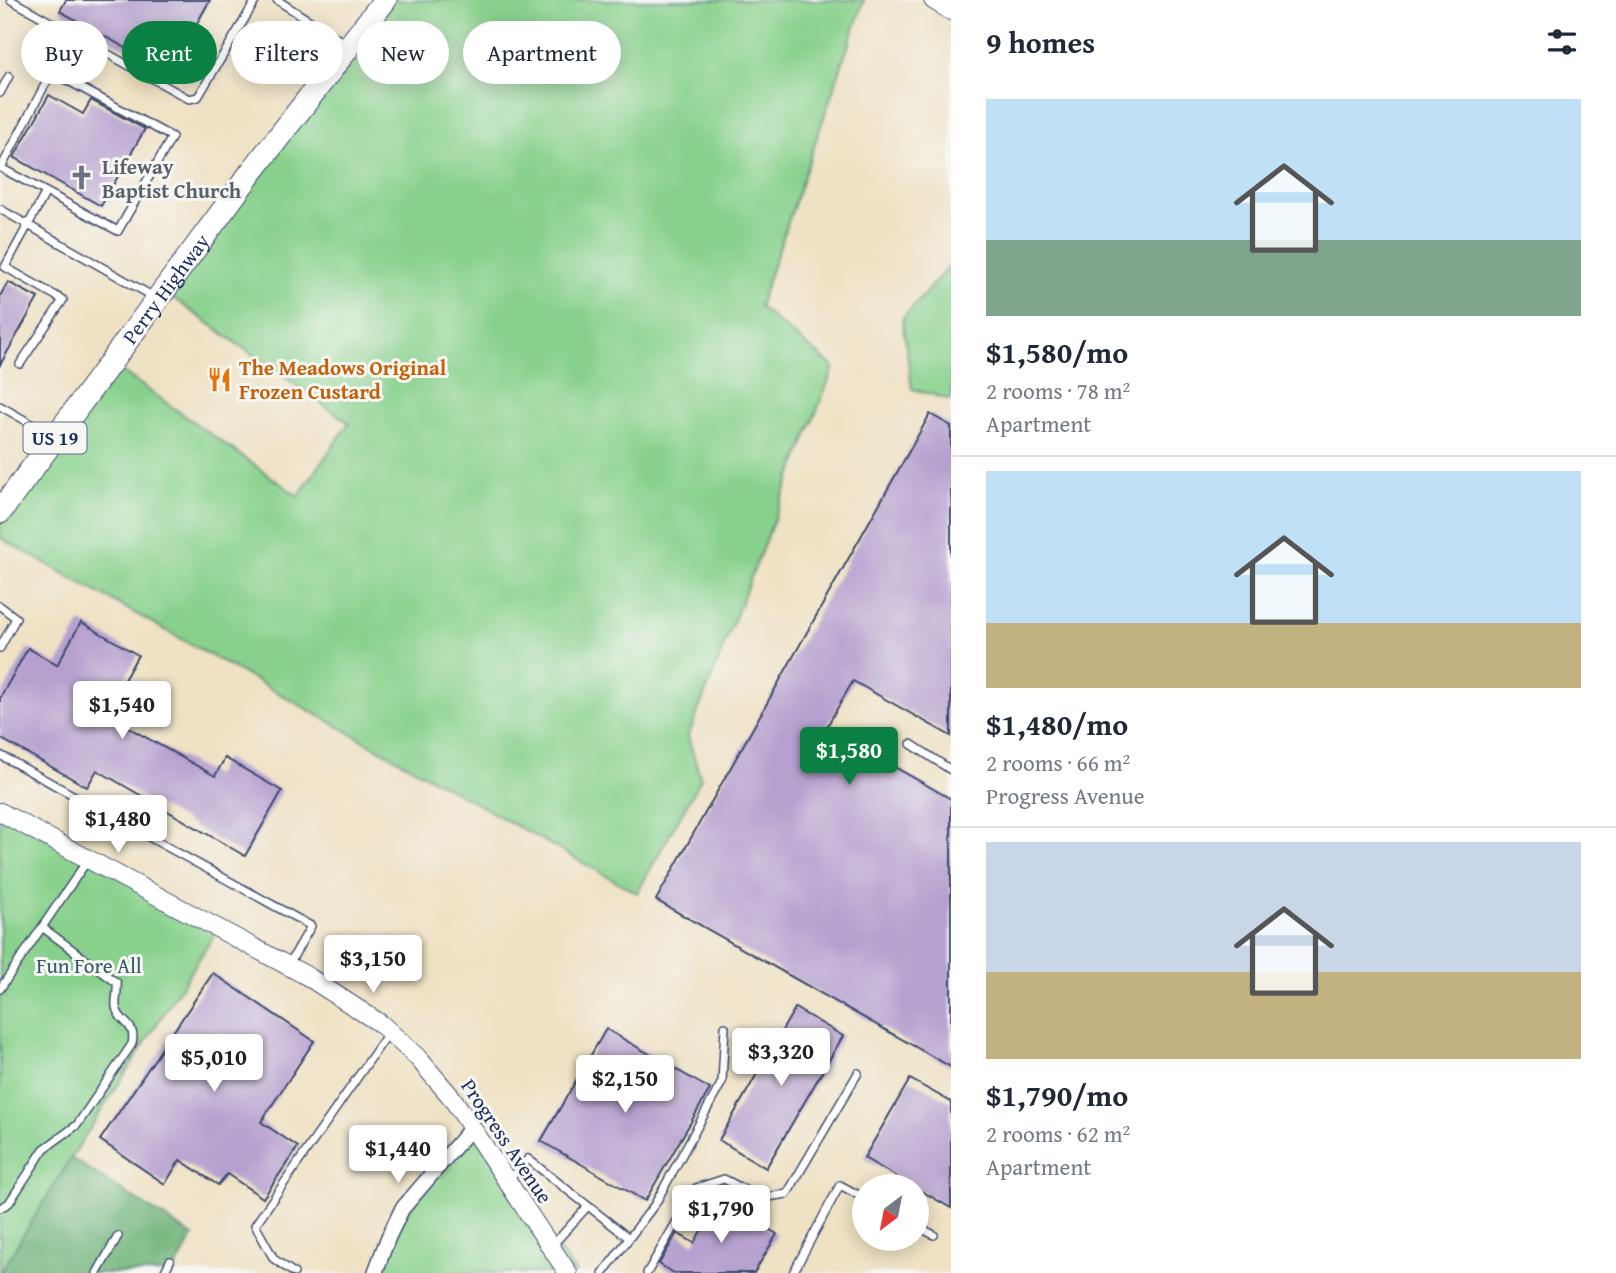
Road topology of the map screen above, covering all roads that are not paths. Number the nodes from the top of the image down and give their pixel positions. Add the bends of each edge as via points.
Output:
1 (12, 0) edge
2 (256, 0) edge
3 (277, 0) edge
4 (385, 0) edge
5 (933, 0) edge
6 (951, 11) edge
7 (349, 46) junction
8 (9, 76) dead end
9 (0, 93) edge
10 (46, 192) junction
11 (0, 209) edge
12 (29, 225) junction
13 (3, 266) edge
14 (157, 299) junction
15 (20, 364) dead end
16 (0, 406) edge
17 (55, 437) junction
18 (0, 512) edge
19 (0, 606) edge
20 (0, 649) edge
21 (911, 744) dead end
22 (0, 755) edge
23 (951, 770) edge
24 (0, 812) edge
25 (87, 860) junction
26 (42, 928) junction
27 (288, 966) junction
28 (0, 989) edge
29 (725, 1027) dead end
30 (389, 1032) junction
31 (858, 1073) dead end
32 (472, 1127) junction
33 (508, 1182) junction
34 (852, 1192) edge
35 (588, 1206) junction
36 (0, 1208) edge
37 (929, 1232) edge
38 (934, 1235) dead end
39 (118, 1236) dead end
40 (629, 1238) junction
41 (551, 1247) junction
42 (170, 1261) dead end
43 (97, 1273) edge
44 (164, 1273) edge
45 (294, 1273) edge
46 (375, 1273) edge
47 (568, 1273) edge
48 (603, 1273) edge
49 (647, 1273) edge
50 (793, 1273) edge

1 - 2 lane via 189,99 198,97
3 - 7 lane
4 - 7 main road, Perry Highway / US 19
5 - 6 street
7 - 14 main road, Perry Highway / US 19
8 - 9 lane
10 - 10 lane via 1,168 48,79 61,77 172,137 118,231
10 - 12 lane
11 - 12 lane
12 - 13 lane
12 - 14 lane
13 - 15 lane via 63,300
14 - 17 main road, Perry Highway / US 19
16 - 17 lane
17 - 18 main road, Perry Highway / US 19
19 - 20 lane via 16,618
21 - 23 lane
22 - 27 lane via 311,926
24 - 25 street, Progress Avenue
25 - 26 lane
25 - 27 street, Progress Avenue
26 - 28 lane
26 - 36 lane via 117,983 119,1016 134,1035 77,1125 44,1149 9,1203
27 - 30 street, Progress Avenue
29 - 40 lane via 722,1082 654,1204
30 - 32 street, Progress Avenue via 435,1077
30 - 45 lane via 255,1225 274,1259
31 - 49 lane via 787,1194 761,1198 724,1179 696,1188
32 - 33 street, Progress Avenue
32 - 46 street via 402,1209
33 - 35 lane via 528,1159
33 - 41 street, Progress Avenue
34 - 50 lane via 840,1185
35 - 40 lane
35 - 41 lane
37 - 38 lane
39 - 43 lane
40 - 48 lane
41 - 47 street, Progress Avenue
42 - 44 lane

